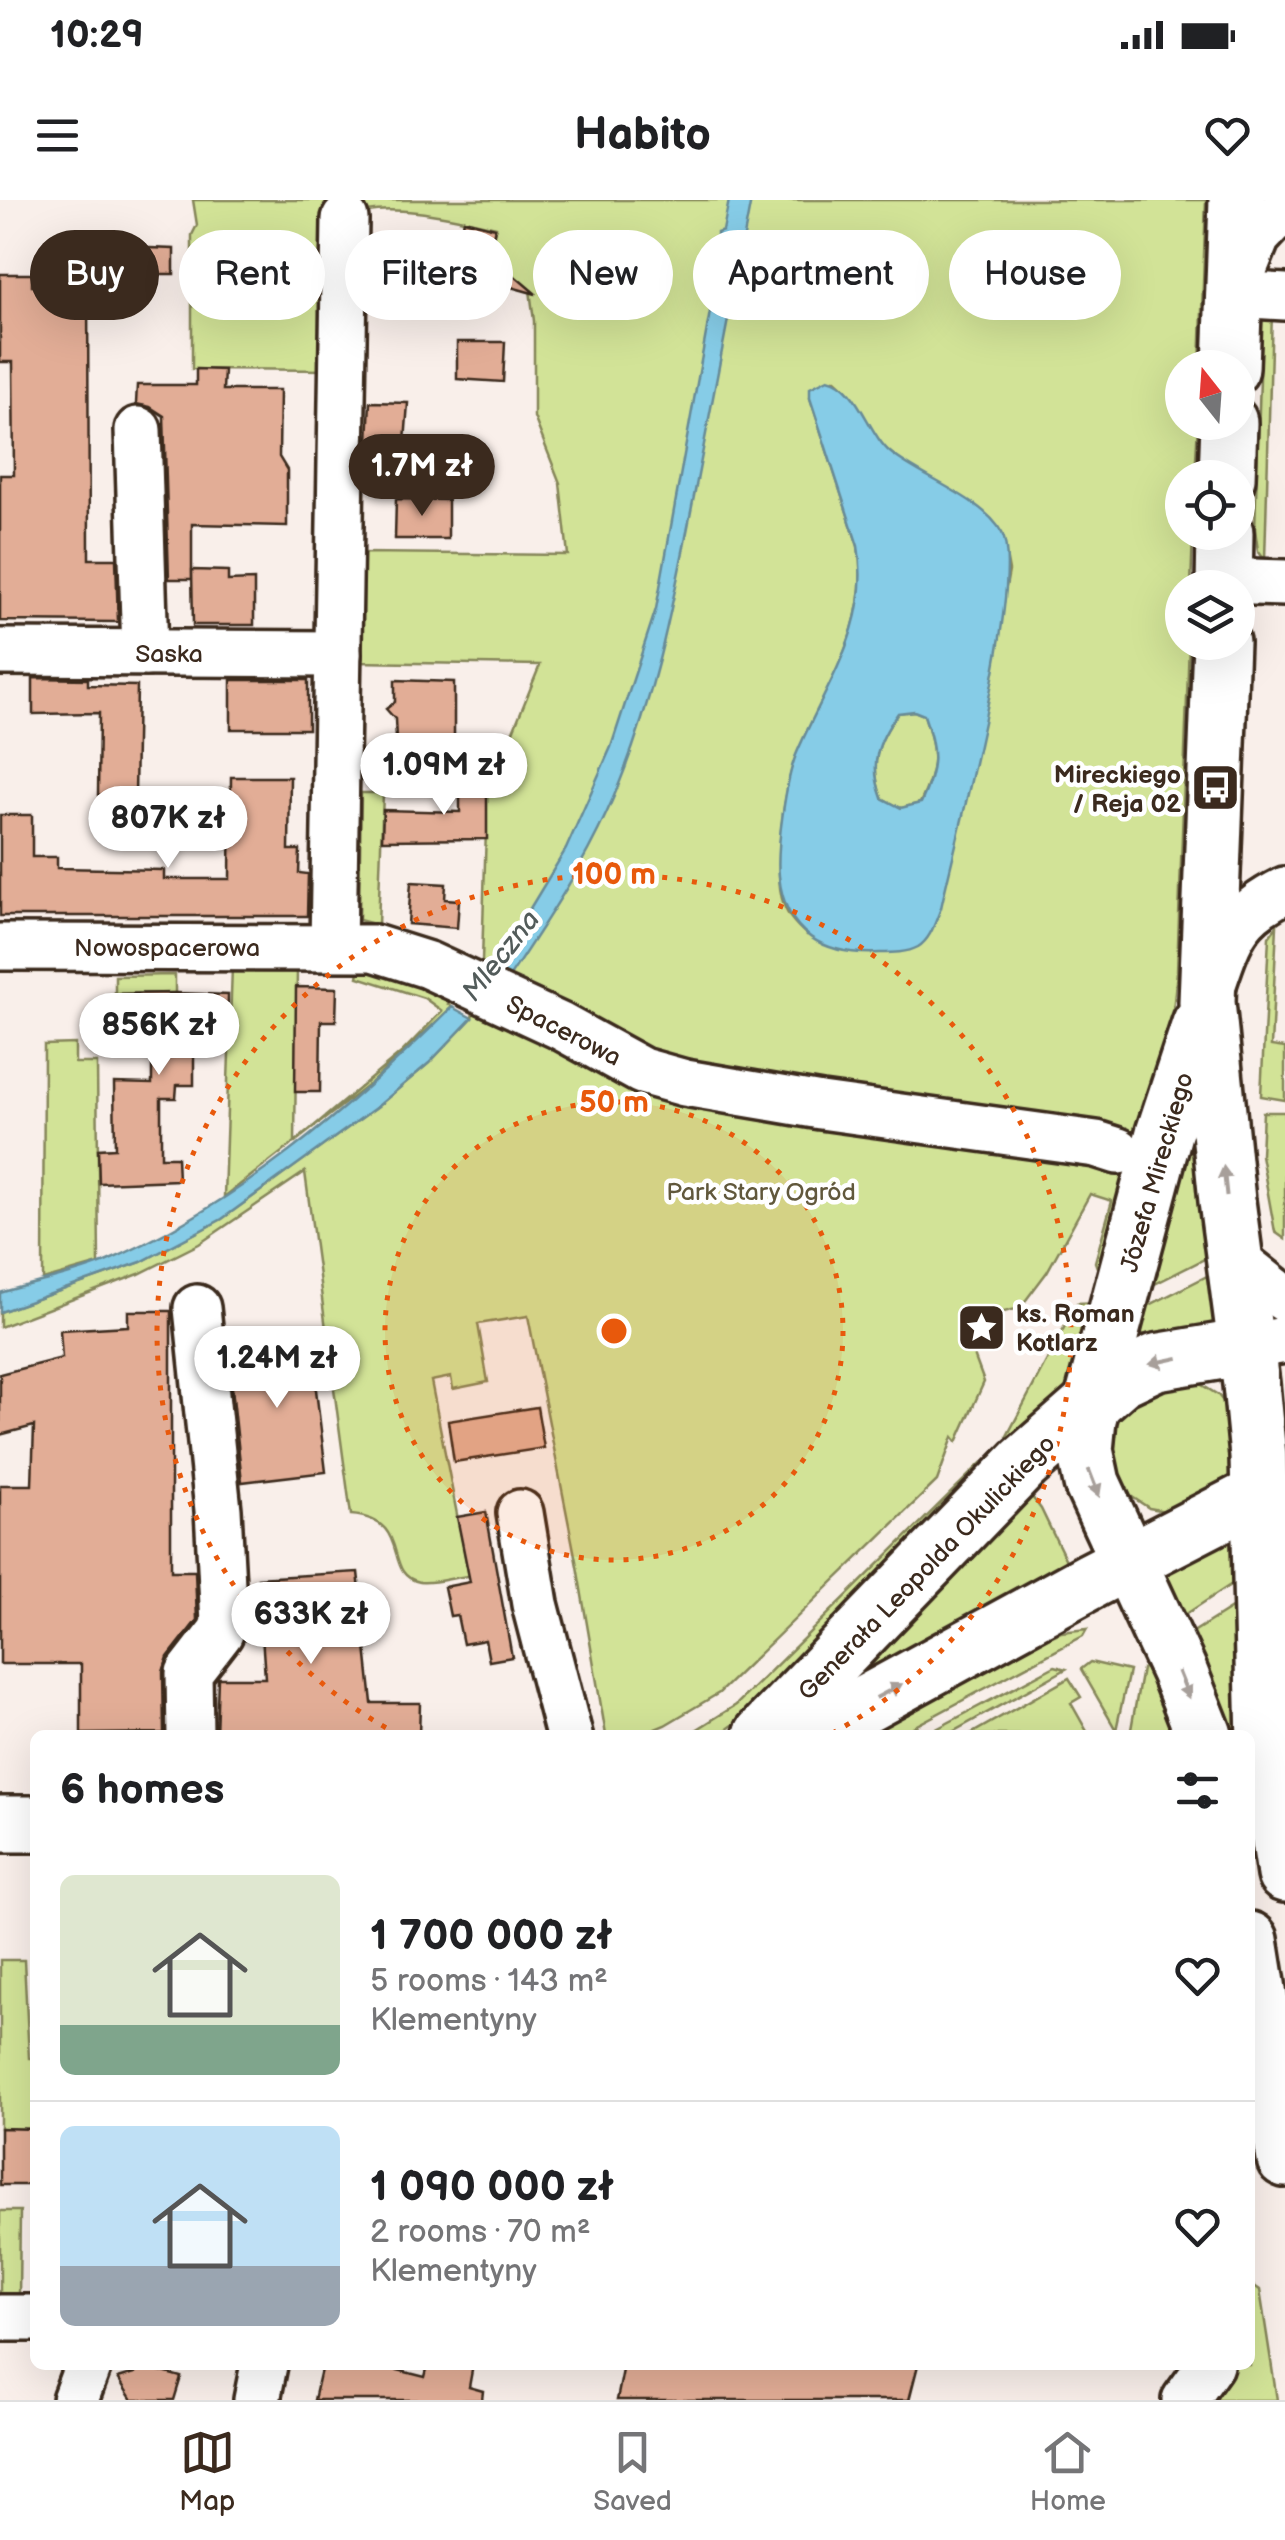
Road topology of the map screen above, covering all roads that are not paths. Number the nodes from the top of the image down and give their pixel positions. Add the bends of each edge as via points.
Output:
1 (1237, 200) edge
2 (1283, 204) edge
3 (346, 219) dead end
4 (1259, 296) edge
5 (1238, 350) edge
6 (138, 430) dead end
7 (1224, 567) edge
8 (1285, 583) edge
9 (0, 652) edge
10 (145, 652) junction
11 (338, 654) junction
12 (1221, 660) edge
13 (1285, 890) edge
14 (0, 946) edge
15 (334, 947) junction
16 (1208, 1002) junction
17 (1118, 1151) dead end
18 (1235, 1259) junction
19 (1285, 1299) edge
20 (196, 1308) dead end
21 (1266, 1344) edge
22 (1093, 1400) junction
23 (1271, 1487) edge
24 (520, 1513) dead end
25 (1128, 1562) junction
26 (1162, 1637) junction
27 (985, 1639) junction
28 (190, 1730) edge
29 (568, 1730) edge
30 (767, 1730) edge
31 (814, 1730) edge
32 (1202, 1730) edge
33 (0, 1795) edge
34 (30, 1795) edge
35 (0, 1824) edge
36 (30, 1824) edge
37 (1285, 1874) edge
38 (1255, 1971) edge
39 (1285, 2159) edge
40 (0, 2318) edge
41 (30, 2318) edge
42 (86, 2370) edge
43 (263, 2370) edge
44 (1206, 2370) edge
45 (74, 2400) edge
46 (257, 2400) edge
47 (1185, 2400) edge

1 - 4 main road
2 - 4 street via 1257,236
3 - 11 street
4 - 5 main road
6 - 10 street
7 - 8 street
9 - 10 street, Saska
10 - 11 street, Saska
11 - 15 street
12 - 16 main road, Józefa Mireckiego
13 - 16 street via 1247,912 1225,948
14 - 15 street, Nowospacerowa
15 - 17 street, Spacerowa via 404,955 642,1070 685,1082
18 -> 16 main road, Józefa Mireckiego
16 - 22 main road, Józefa Mireckiego via 1164,1133
18 - 19 street
18 - 21 main road, Józefa Mireckiego
20 - 28 street via 224,1623 189,1672
21 -> 22 main road, Generała Leopolda Okulickiego via 1138,1368
21 - 23 main road, Józefa Mireckiego via 1258,1456
22 -> 25 main road, Józefa Mireckiego via 1087,1466
22 - 30 main road, Generała Leopolda Okulickiego
23 - 25 main road, Generała Leopolda Okulickiego
23 - 37 main road, Józefa Mireckiego via 1265,1742
24 - 29 street
25 - 26 main road, Józefa Mireckiego
25 - 27 main road, Generała Leopolda Okulickiego
26 - 27 main road via 1072,1614
26 -> 32 main road, Józefa Mireckiego
31 -> 27 main road, Generała Leopolda Okulickiego
33 - 34 main road
35 - 36 main road
38 - 39 main road
40 - 41 street
42 - 45 street
43 - 46 street
44 - 47 street

